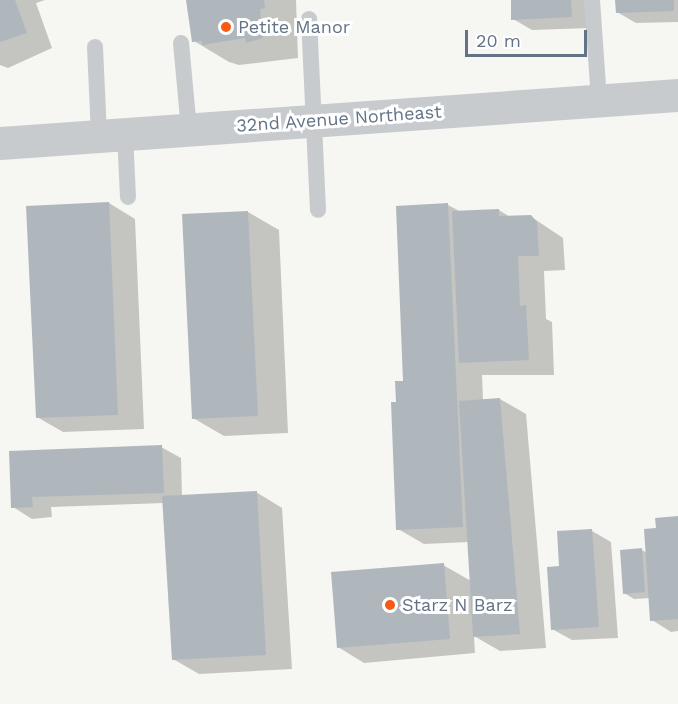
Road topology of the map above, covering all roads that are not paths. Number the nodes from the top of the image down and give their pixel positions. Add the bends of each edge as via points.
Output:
1 (592, 0) edge
2 (309, 19) dead end
3 (182, 43) dead end
4 (96, 47) dead end
5 (678, 95) edge
6 (598, 101) junction
7 (313, 121) junction
8 (189, 129) junction
9 (112, 135) junction
10 (0, 143) edge
11 (128, 197) dead end
12 (318, 210) dead end

1 - 6 lane
2 - 7 lane
3 - 8 lane
4 - 9 lane
5 - 6 street, 32nd Avenue Northeast
6 - 7 street, 32nd Avenue Northeast
7 - 8 street, 32nd Avenue Northeast
7 - 12 lane
8 - 9 street, 32nd Avenue Northeast
9 - 10 street, 32nd Avenue Northeast
9 - 11 lane

